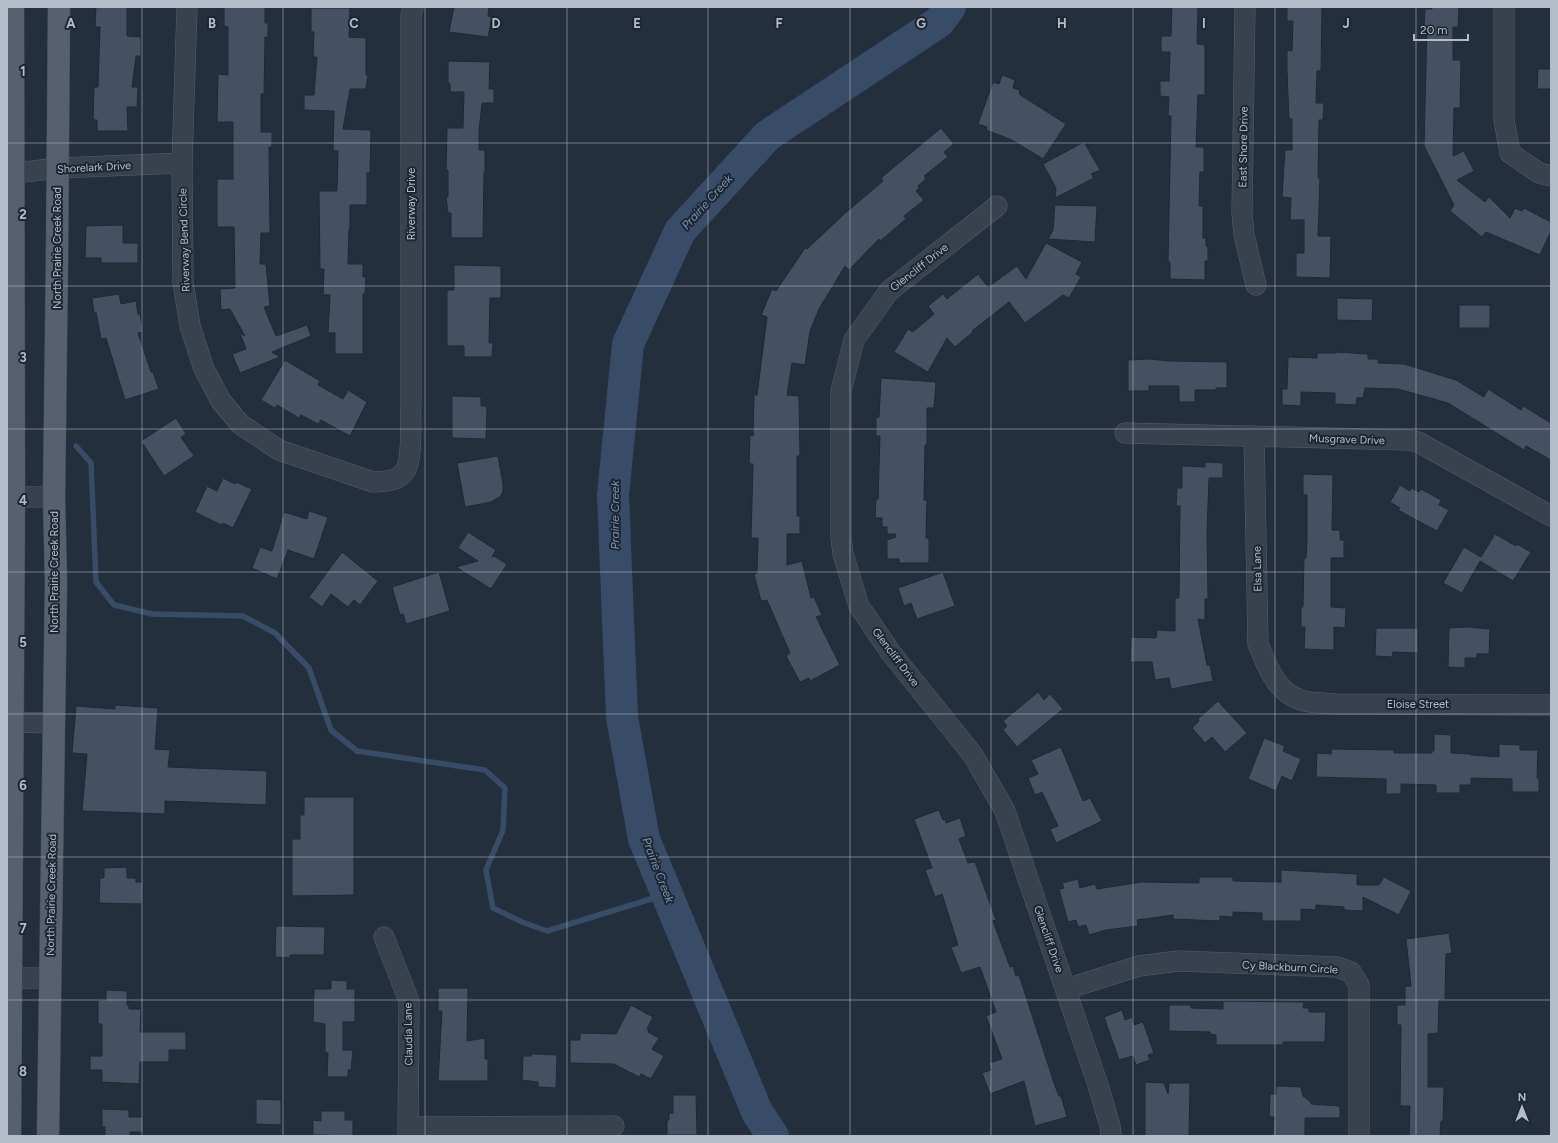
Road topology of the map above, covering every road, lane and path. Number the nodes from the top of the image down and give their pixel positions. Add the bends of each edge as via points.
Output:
1 (13, 7) edge
2 (59, 7) edge
3 (187, 7) edge
4 (413, 7) edge
5 (1244, 7) edge
6 (1504, 7) edge
7 (182, 163) junction
8 (58, 168) junction
9 (11, 174) edge
10 (1551, 176) edge
11 (997, 206) dead end
12 (1256, 285) dead end
13 (411, 402) joint
14 (1125, 433) dead end
15 (1254, 436) junction
16 (10, 497) edge
17 (54, 497) junction
18 (1551, 516) edge
19 (1286, 693) joint
20 (1551, 704) edge
21 (10, 722) edge
22 (53, 723) junction
23 (384, 937) dead end
24 (9, 978) edge
25 (50, 978) junction
26 (1066, 989) junction
27 (614, 1126) dead end
28 (408, 1132) edge
29 (10, 1136) edge
30 (48, 1136) edge
31 (1111, 1136) edge
32 (1359, 1136) edge

1 - 9 main road
2 - 8 main road, North Prairie Creek Road
3 - 7 street, Riverway Bend Circle
4 - 13 street, Riverway Drive
5 - 12 street, East Shore Drive via 1242,213 1244,235
6 - 10 street via 1504,120 1510,153 1539,173
7 - 8 street, Shorelark Drive
7 - 13 street, Riverway Bend Circle via 183,282 190,326 204,369 221,401 240,424 279,450 373,482 386,482 398,478 406,469 409,456
8 - 9 street, Shorelark Drive
8 - 17 main road, North Prairie Creek Road
9 - 16 main road
11 - 26 street, Glencliff Drive via 889,291 854,340 840,391 842,554 859,606 891,653 973,755 1005,811
14 - 15 street, Musgrave Drive
15 - 18 street, Musgrave Drive via 1418,442
15 - 19 street, Elsa Lane via 1258,644 1270,674
16 - 17 street
16 - 21 main road
17 - 22 main road, North Prairie Creek Road via 56,582
19 - 20 street, Eloise Street via 1307,702 1334,704
21 - 22 street
21 - 24 main road
22 - 25 main road, North Prairie Creek Road
23 - 28 street, Claudia Lane via 409,1001
24 - 25 street
24 - 29 main road
25 - 30 main road, North Prairie Creek Road
26 - 31 street, Glencliff Drive via 1098,1085
26 - 32 street, Cy Blackburn Circle via 1139,966 1178,961 1337,967 1351,972 1359,985
27 - 28 street

